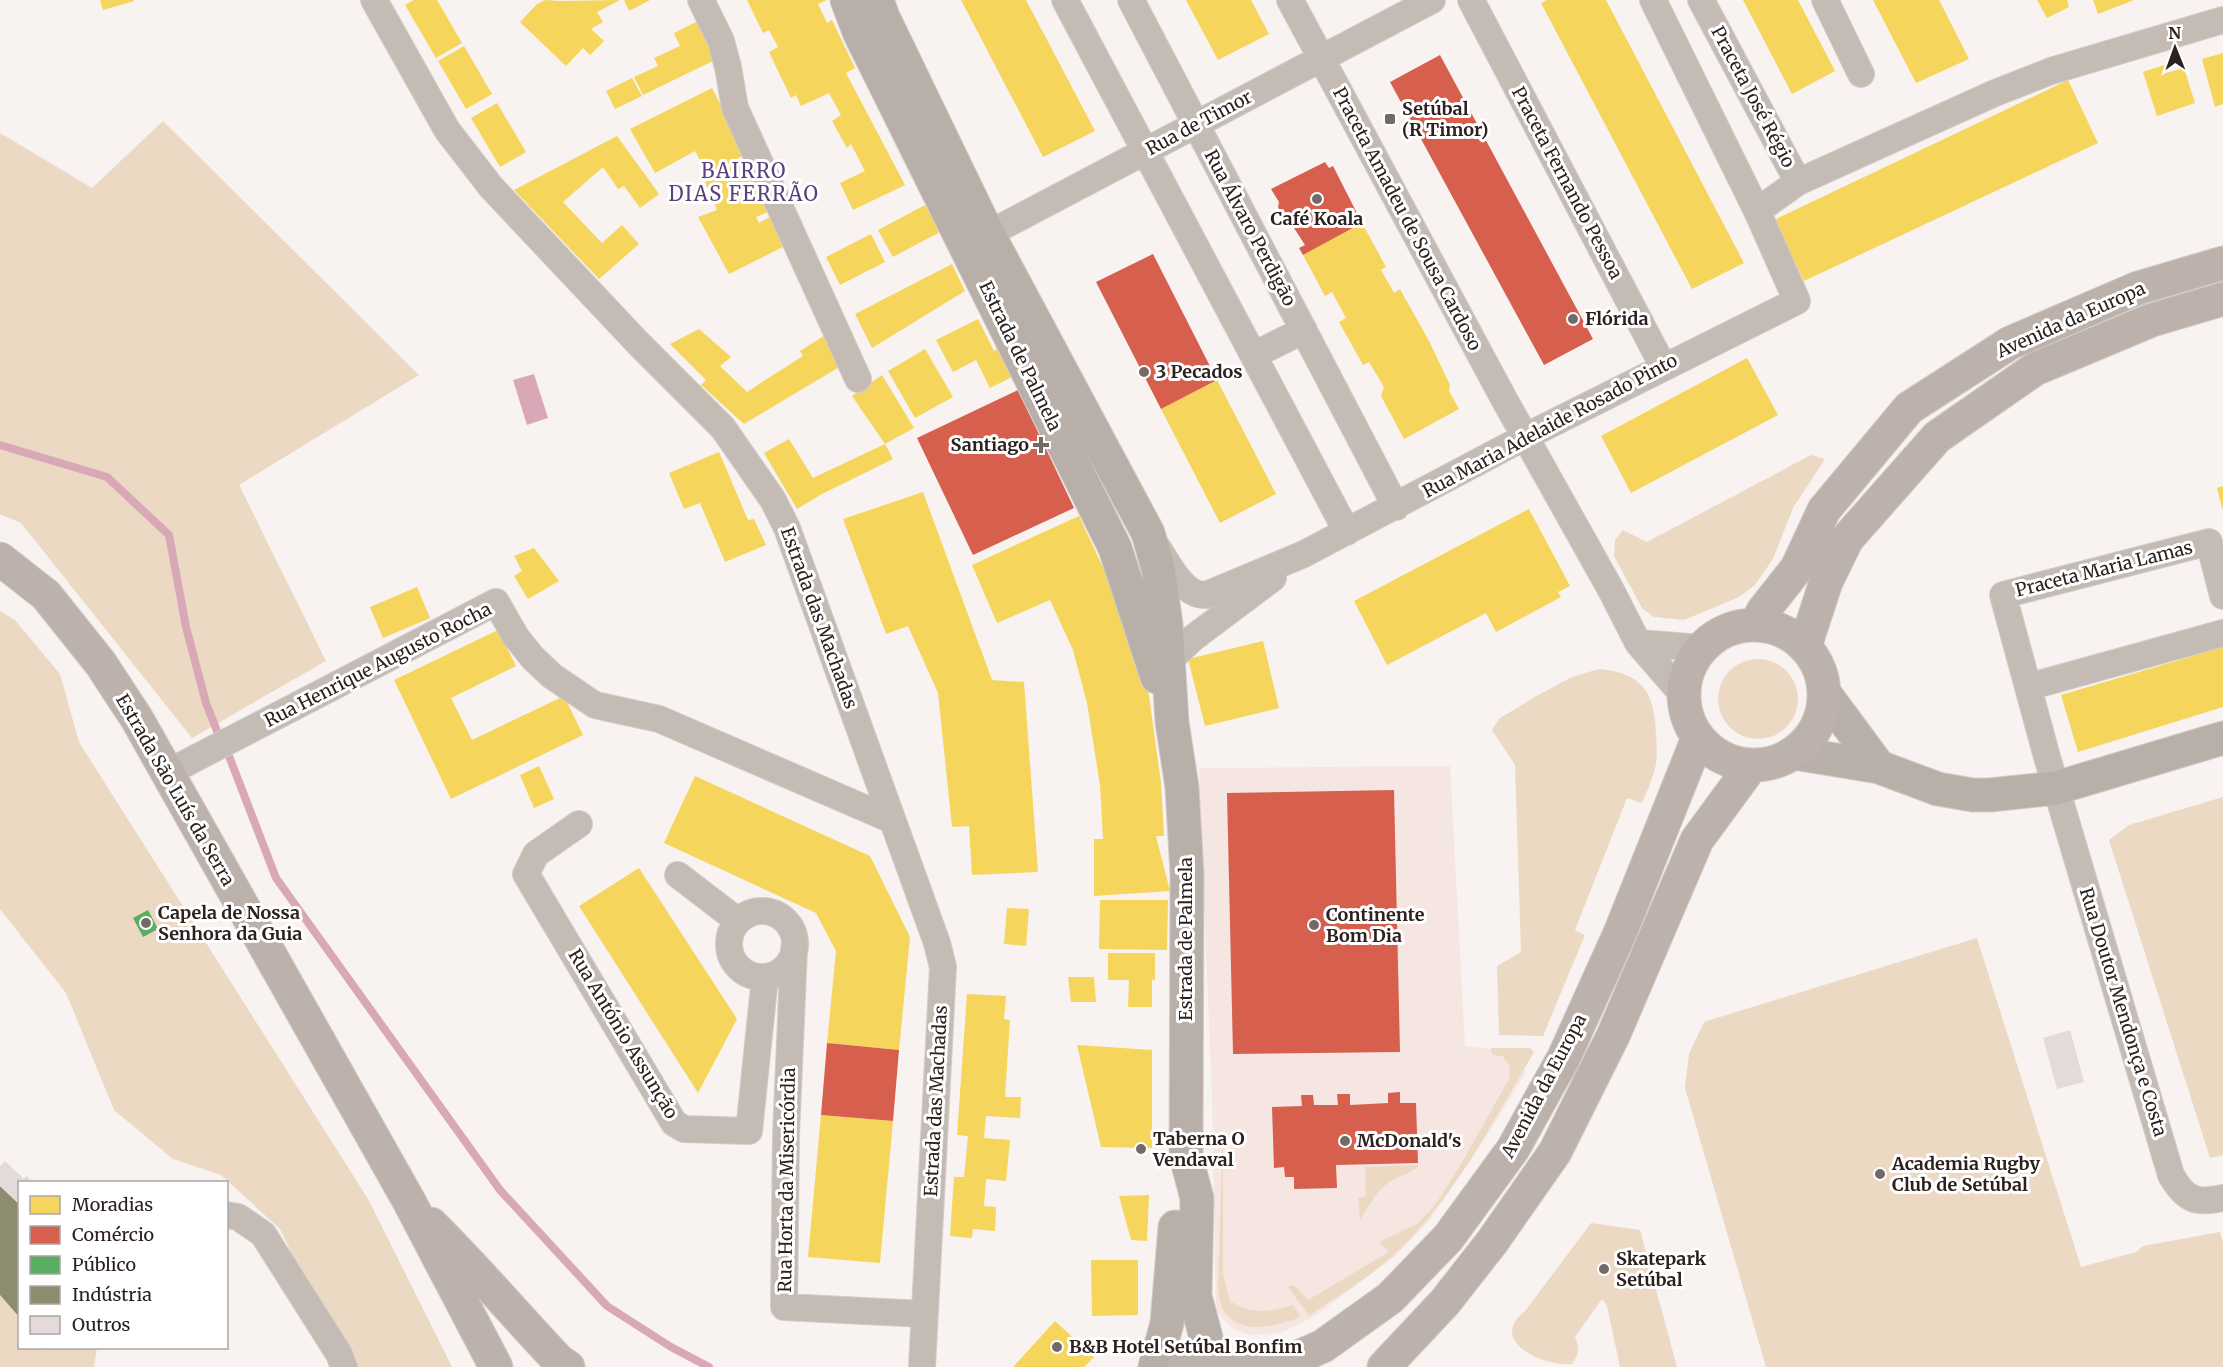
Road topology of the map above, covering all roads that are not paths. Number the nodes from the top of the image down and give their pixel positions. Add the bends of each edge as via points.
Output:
1 (374, 0) edge
2 (701, 0) edge
3 (847, 0) edge
4 (877, 0) edge
5 (1065, 0) edge
6 (1131, 0) edge
7 (1290, 0) edge
8 (1432, 0) edge
9 (1471, 0) edge
10 (1653, 0) edge
11 (1701, 0) edge
12 (1825, 0) edge
13 (2223, 20) edge
14 (1320, 58) junction
15 (1862, 74) dead end
16 (1197, 125) junction
17 (1147, 150) junction
18 (1798, 183) junction
19 (1757, 211) junction
20 (977, 240) junction
21 (2223, 263) edge
22 (2223, 299) edge
23 (1304, 330) junction
24 (1254, 355) junction
25 (1663, 366) junction
26 (858, 379) dead end
27 (1525, 437) junction
28 (1396, 507) junction
29 (1347, 532) junction
30 (1148, 533) junction
31 (1304, 554) junction
32 (0, 559) edge
33 (2223, 596) edge
34 (1756, 625) junction
35 (2223, 633) edge
36 (1638, 643) junction
37 (1805, 646) junction
38 (1702, 648) junction
39 (1168, 662) junction
40 (2028, 687) junction
41 (1825, 694) junction
42 (1684, 696) junction
43 (1172, 722) junction
44 (1698, 738) junction
45 (2223, 738) edge
46 (1794, 753) junction
47 (1752, 765) junction
48 (1879, 767) junction
49 (167, 773) junction
50 (2056, 788) junction
51 (892, 820) junction
52 (579, 824) dead end
53 (678, 875) dead end
54 (738, 921) junction
55 (794, 949) junction
56 (765, 977) junction
57 (1186, 1157) junction
58 (2223, 1198) edge
59 (409, 1201) junction
60 (228, 1215) edge
61 (924, 1314) junction
62 (1210, 1366) edge
63 (344, 1367) edge
64 (496, 1367) edge
65 (568, 1367) edge
66 (922, 1367) edge
67 (1155, 1367) edge
68 (1256, 1367) edge
69 (1384, 1367) edge

1 - 51 street, Estrada das Machadas via 447,130 479,172 723,428 773,500 787,528
2 - 26 street via 721,41 735,108
3 - 20 street, Estrada de Palmela via 860,34
4 - 20 street, Estrada de Palmela
5 - 17 street
6 - 16 street, Rua Álvaro Perdigão
7 - 14 street, Praceta Amadeu de Sousa Cardoso
8 - 14 street, Rua de Timor
9 - 25 street, Praceta Fernando Pessoa
10 - 19 street
11 - 18 street, Praceta José Régio
12 - 15 street
13 - 18 street via 2032,78
14 - 16 street, Rua de Timor
14 - 27 street, Praceta Amadeu de Sousa Cardoso
16 - 17 street, Rua de Timor
16 - 23 street, Rua Álvaro Perdigão
17 - 20 street, Rua de Timor
17 - 24 street
18 - 19 street, Praceta José Régio
19 - 25 street, Rua Maria Adelaide Rosado Pinto via 1797,301
20 - 30 street, Estrada de Palmela
20 - 43 street, Estrada de Palmela via 1115,548
21 - 34 main road, Avenida da Europa via 2138,288 2010,343 1909,408 1824,510 1797,568 1763,610
22 - 37 main road, Avenida da Europa via 2151,320 2035,369 1937,437 1847,539 1826,582
23 - 24 street
23 - 28 street, Rua Álvaro Perdigão
24 - 29 street
25 - 27 street, Rua Maria Adelaide Rosado Pinto
27 - 28 street, Rua Maria Adelaide Rosado Pinto
27 - 36 street, Praceta Amadeu de Sousa Cardoso
28 - 29 street, Rua Maria Adelaide Rosado Pinto
29 - 31 street, Rua Maria Adelaide Rosado Pinto
30 - 31 street, Rua Maria Adelaide Rosado Pinto via 1185,586 1197,596
30 - 39 street, Estrada de Palmela via 1158,568
31 - 39 street, Rua Maria Adelaide Rosado Pinto via 1193,638
32 - 49 main road, Estrada São Luís da Serra via 46,595 88,647 137,719
33 - 40 street, Praceta Maria Lamas via 2209,542 2003,595
34 - 37 main road via 1774,628
34 - 38 main road via 1736,627
35 - 40 street
36 - 38 street
36 - 42 street, Praceta Amadeu de Sousa Cardoso
37 - 41 main road via 1816,660
38 - 42 main road via 1692,662
39 - 43 street, Estrada de Palmela
40 - 50 street, Praceta Maria Lamas
41 - 46 main road via 1822,717 1811,738
41 - 48 street
42 - 44 main road via 1688,718
43 - 57 street, Estrada de Palmela via 1182,787 1187,874
44 - 47 main road via 1732,762
44 - 68 main road, Avenida da Europa via 1606,964 1564,1057 1513,1149 1449,1238 1390,1298 1323,1346 1282,1364
45 - 50 street
46 - 47 main road via 1774,763
46 - 48 street
47 - 69 main road, Avenida da Europa via 1697,840 1613,1036 1554,1152 1445,1302
48 - 50 street via 1920,784 1964,794
49 - 51 street, Rua Henrique Augusto Rocha via 496,602 533,658 595,705 659,719
49 - 59 main road, Estrada São Luís da Serra
50 - 58 street, Rua Doutor Mendonça e Costa via 2171,1175 2179,1190 2189,1197 2205,1201
51 - 61 street, Estrada das Machadas via 943,967
52 - 56 street, Rua António Assunção via 536,854 526,874 674,1123 684,1129 749,1131
53 - 54 street
54 - 55 street, Rua Horta da Misericórdia via 756,912 776,915 791,929
54 - 56 street via 729,942 735,964 753,976
55 - 56 street via 785,967
55 - 61 street, Rua Horta da Misericórdia via 784,1307
57 - 62 street, Estrada de Palmela via 1197,1198 1195,1296
57 - 67 street, Estrada de Palmela via 1176,1197 1167,1323
59 - 64 main road, Estrada São Luís da Serra
59 - 65 main road, Estrada São Luís da Serra
60 - 63 street via 238,1217 262,1234
61 - 66 street, Estrada das Machadas

